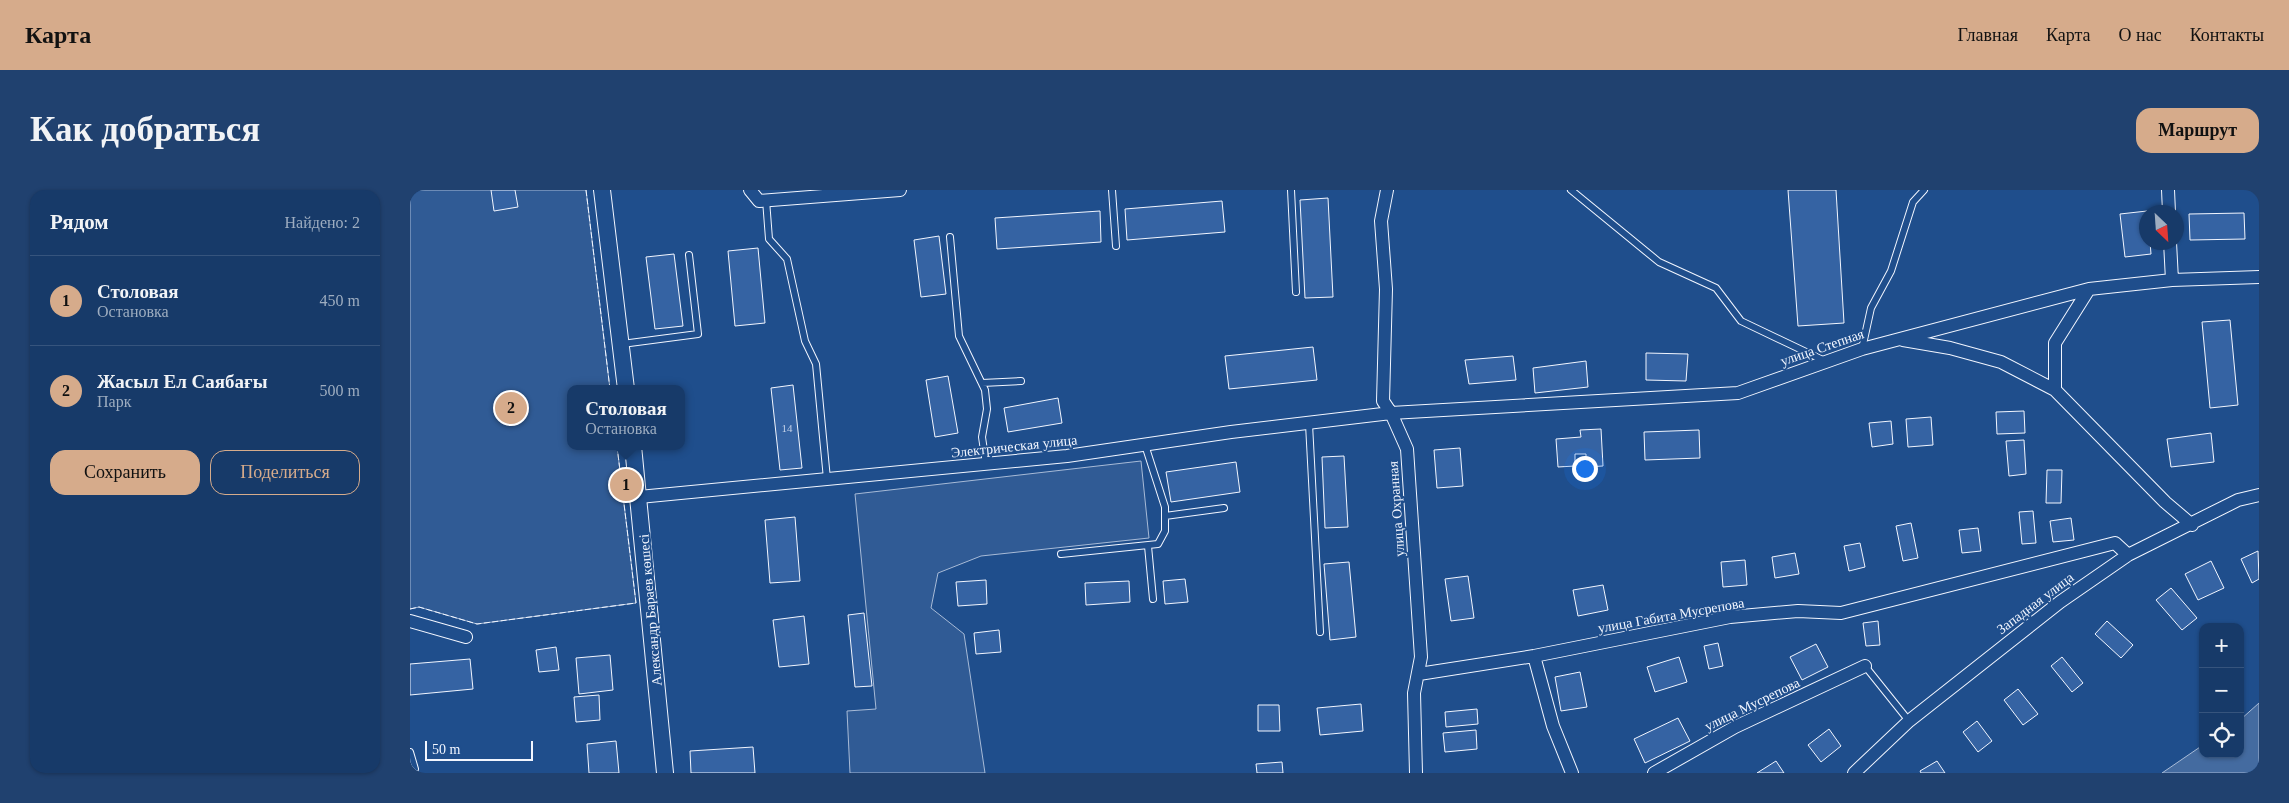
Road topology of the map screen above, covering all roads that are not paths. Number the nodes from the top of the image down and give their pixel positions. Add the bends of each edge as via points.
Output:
1 (602, 190) edge
2 (750, 190) edge
3 (900, 190) edge
4 (1112, 190) edge
5 (1291, 190) edge
6 (1387, 190) edge
7 (1571, 190) edge
8 (1924, 190) edge
9 (2168, 190) edge
10 (766, 200) junction
11 (2169, 205) edge
12 (950, 237) dead end
13 (1116, 246) dead end
14 (2170, 250) edge
15 (689, 255) dead end
16 (2259, 277) edge
17 (2172, 280) junction
18 (2089, 289) junction
19 (1296, 292) dead end
20 (1897, 339) junction
21 (621, 345) junction
22 (1862, 348) junction
23 (1825, 361) junction
24 (1021, 381) dead end
25 (982, 383) junction
26 (626, 385) edge
27 (2056, 390) junction
28 (1391, 413) junction
29 (1309, 424) junction
30 (1145, 445) junction
31 (633, 450) edge
32 (986, 464) junction
33 (827, 479) junction
34 (2259, 495) edge
35 (639, 497) junction
36 (1224, 508) dead end
37 (1166, 516) junction
38 (2192, 525) junction
39 (1148, 546) junction
40 (1061, 554) dead end
41 (2128, 554) junction
42 (1153, 599) dead end
43 (410, 621) edge
44 (1320, 632) dead end
45 (466, 637) dead end
46 (1534, 656) junction
47 (1865, 666) joint
48 (1419, 674) junction
49 (1909, 721) junction
50 (410, 752) edge
51 (413, 773) edge
52 (665, 773) edge
53 (1416, 773) edge
54 (1572, 773) edge
55 (1654, 773) edge
56 (1854, 773) edge

1 - 21 street
2 - 10 street via 759,201
3 - 10 street
4 - 13 lane
5 - 19 lane
6 - 28 street, улица Охранная via 1381,221 1386,289 1383,401
7 - 23 lane via 1659,262 1716,288 1741,320
8 - 22 lane via 1914,202 1891,271 1871,308
9 - 11 street
10 - 33 lane via 769,238 787,259 805,341 816,364
12 - 25 lane via 959,336
14 - 17 street
15 - 21 lane via 698,334
16 - 17 street, улица Степная
17 - 18 street, улица Степная
18 - 20 street, улица Степная
18 - 27 street via 2055,343
20 - 22 street, улица Степная
20 - 27 street via 1950,348 2001,362
21 - 26 street
22 - 23 street, улица Степная
23 - 28 street, улица Степная via 1738,393
24 - 25 lane
25 - 32 lane via 987,409 982,437
27 - 38 street via 2158,496
28 - 29 street, Электрическая улица
28 - 48 street, улица Охранная via 1408,449 1421,657
29 - 30 street, Электрическая улица
29 - 44 lane
30 - 32 street, Электрическая улица
30 - 37 lane
31 - 35 street, Александр Бараев көшесі
32 - 33 street, Электрическая улица
33 - 35 street, Электрическая улица
34 - 38 street, Западная улица via 2238,500
35 - 52 street, Александр Бараев көшесі
36 - 37 lane
37 - 39 lane via 1165,531 1158,544
38 - 41 street, Западная улица
39 - 40 lane
39 - 42 lane
41 - 46 street, улица Габита Мусрепова via 2115,543 1841,613 1798,611 1730,617
41 - 49 street, Западная улица via 2060,602
43 - 45 street
46 - 48 street, улица Габита Мусрепова
46 - 54 street via 1554,726
47 - 49 lane
47 - 55 street, улица Мусрепова via 1735,727
48 - 53 street, улица Охранная via 1414,693
49 - 56 street, Западная улица
50 - 51 lane via 416,769

